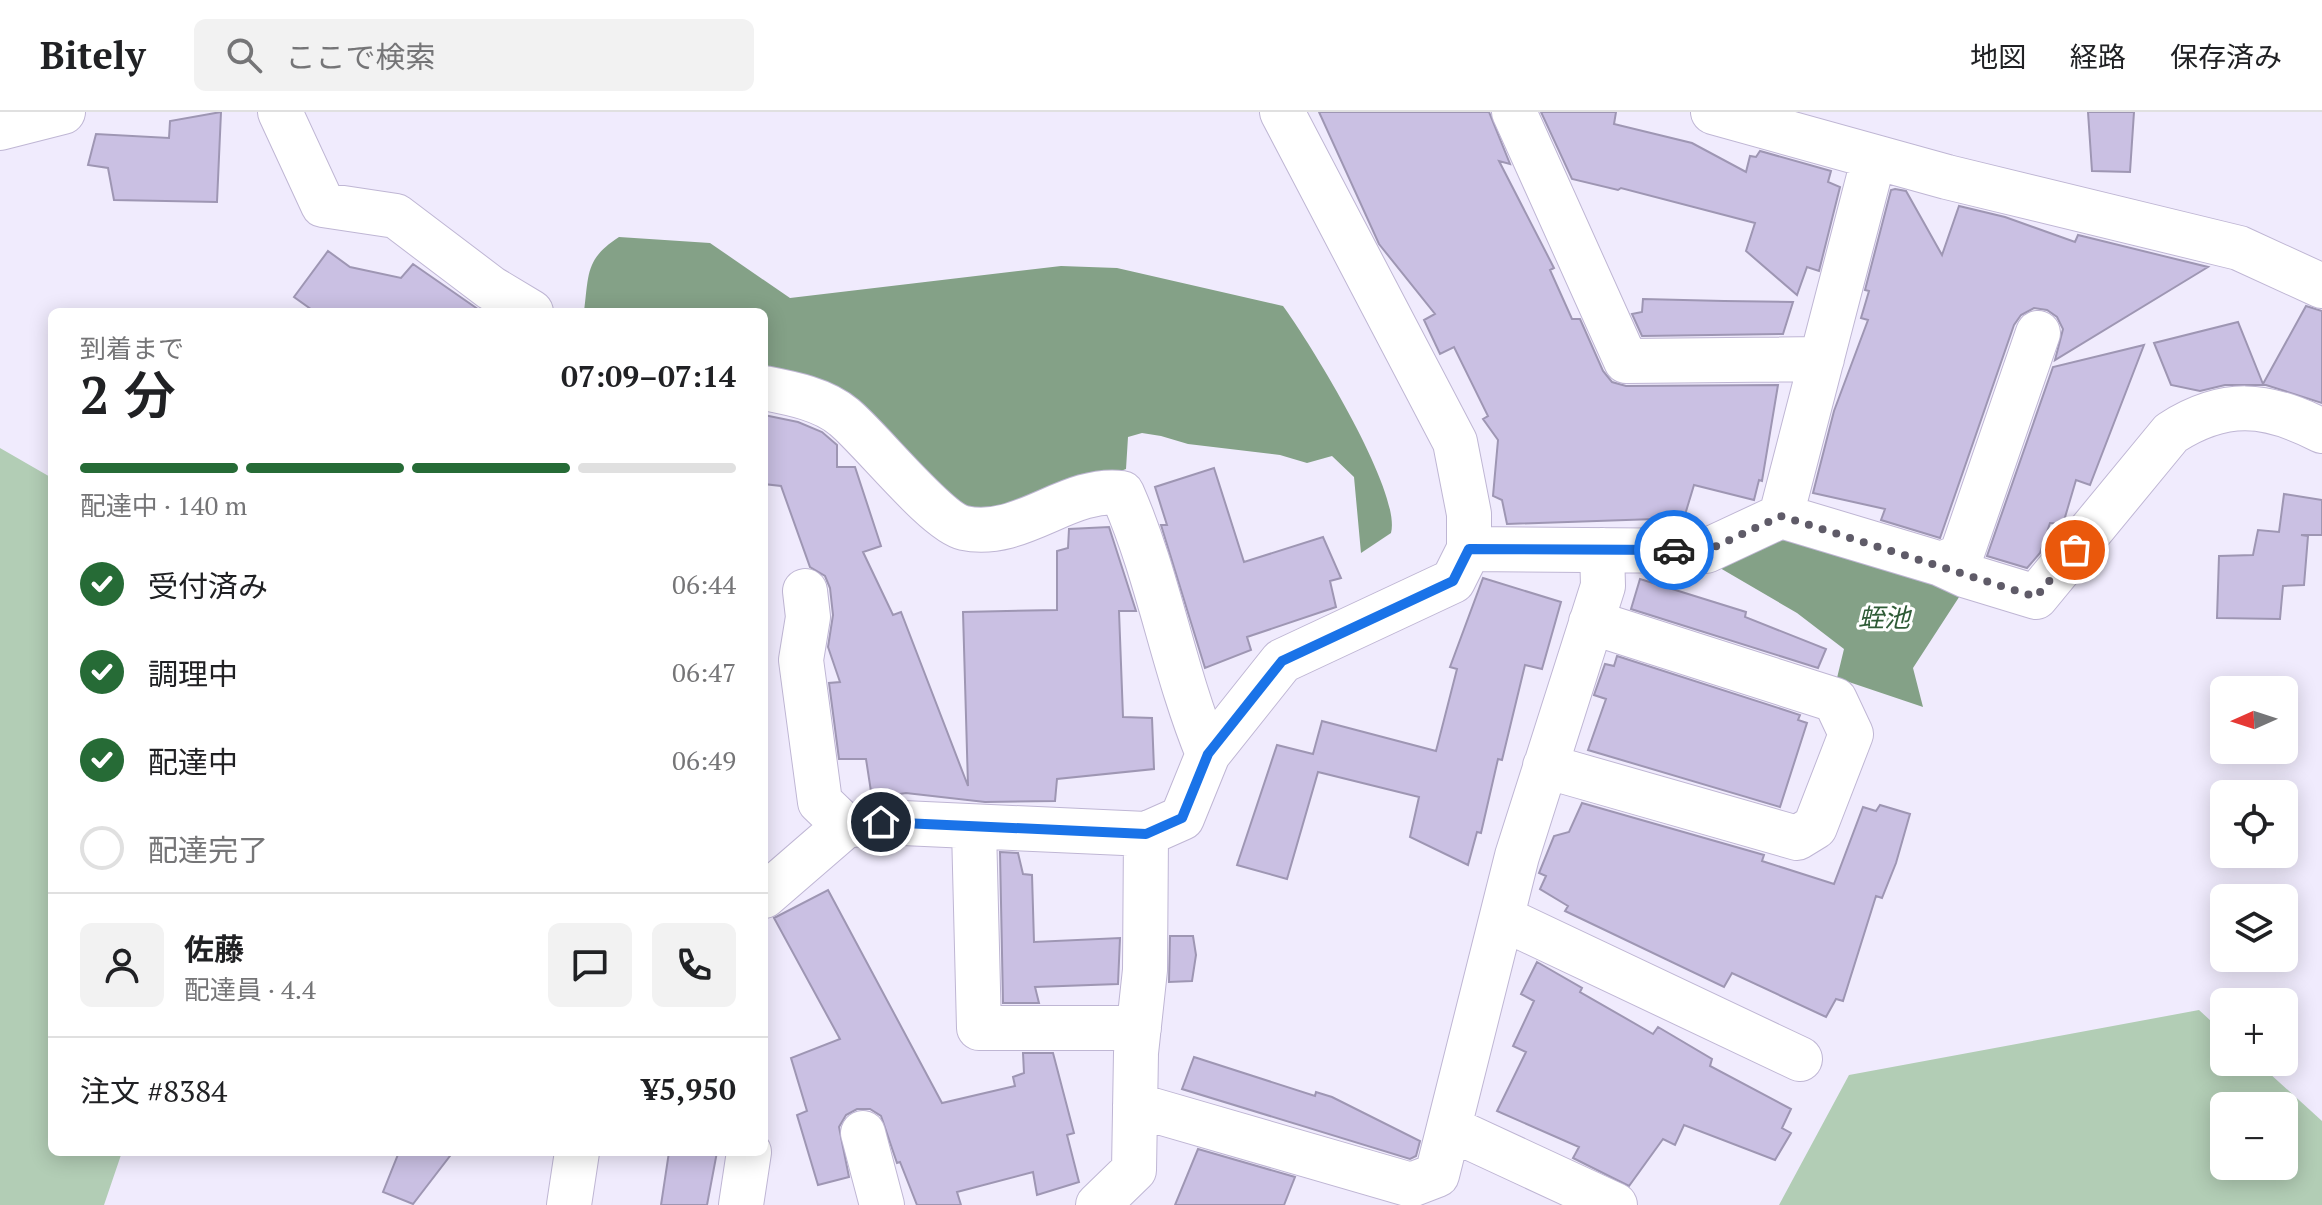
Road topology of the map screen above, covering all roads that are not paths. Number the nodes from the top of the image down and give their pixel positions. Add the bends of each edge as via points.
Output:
1 (63, 112) edge
2 (280, 112) edge
3 (1282, 112) edge
4 (1514, 112) edge
5 (1713, 112) edge
6 (0, 128) edge
7 (1874, 157) junction
8 (2322, 286) edge
9 (524, 308) edge
10 (2038, 333) dead end
11 (1822, 359) junction
12 (768, 389) edge
13 (2322, 431) edge
14 (1781, 516) junction
15 (1469, 549) junction
16 (1602, 550) junction
17 (1941, 564) junction
18 (805, 591) dead end
19 (1591, 622) junction
20 (1208, 754) junction
21 (1545, 766) junction
22 (845, 826) junction
23 (974, 829) junction
24 (1146, 834) junction
25 (768, 893) edge
26 (1502, 918) junction
27 (1139, 1028) junction
28 (1800, 1059) dead end
29 (1135, 1105) junction
30 (1449, 1128) junction
31 (863, 1133) dead end
32 (576, 1156) edge
33 (748, 1156) edge
34 (569, 1205) edge
35 (741, 1205) edge
36 (882, 1205) edge
37 (1098, 1205) edge
38 (1615, 1205) edge

1 - 6 street
2 - 9 street via 323,205 396,216
3 - 15 street via 1455,442 1469,514
4 - 11 street via 1626,361
5 - 7 street
7 - 8 street via 2239,248
7 - 11 street
10 - 17 street via 1961,556
11 - 14 street
12 - 20 street via 842,415 917,492 961,528 999,530 1102,490 1122,493
13 - 17 street via 2272,410 2234,408 2200,414 2171,433 2036,597
14 - 16 street via 1706,551
14 - 17 street
15 - 16 street
15 - 20 street via 1453,581 1282,661
16 - 19 street via 1603,586
18 - 22 street via 808,617 801,660 820,802
19 - 21 street
19 - 21 street via 1835,700 1851,734 1815,827 1797,838
20 - 24 street via 1182,818
21 - 26 street
22 - 23 street via 881,822
22 - 25 street
23 - 24 street
23 - 27 street via 979,1028
24 - 27 street
26 - 28 street via 1753,1058
26 - 30 street
27 - 29 street
29 - 30 street via 1411,1185 1437,1175
29 - 37 street via 1134,1170
30 - 38 street
31 - 36 street
32 - 34 street
33 - 35 street

